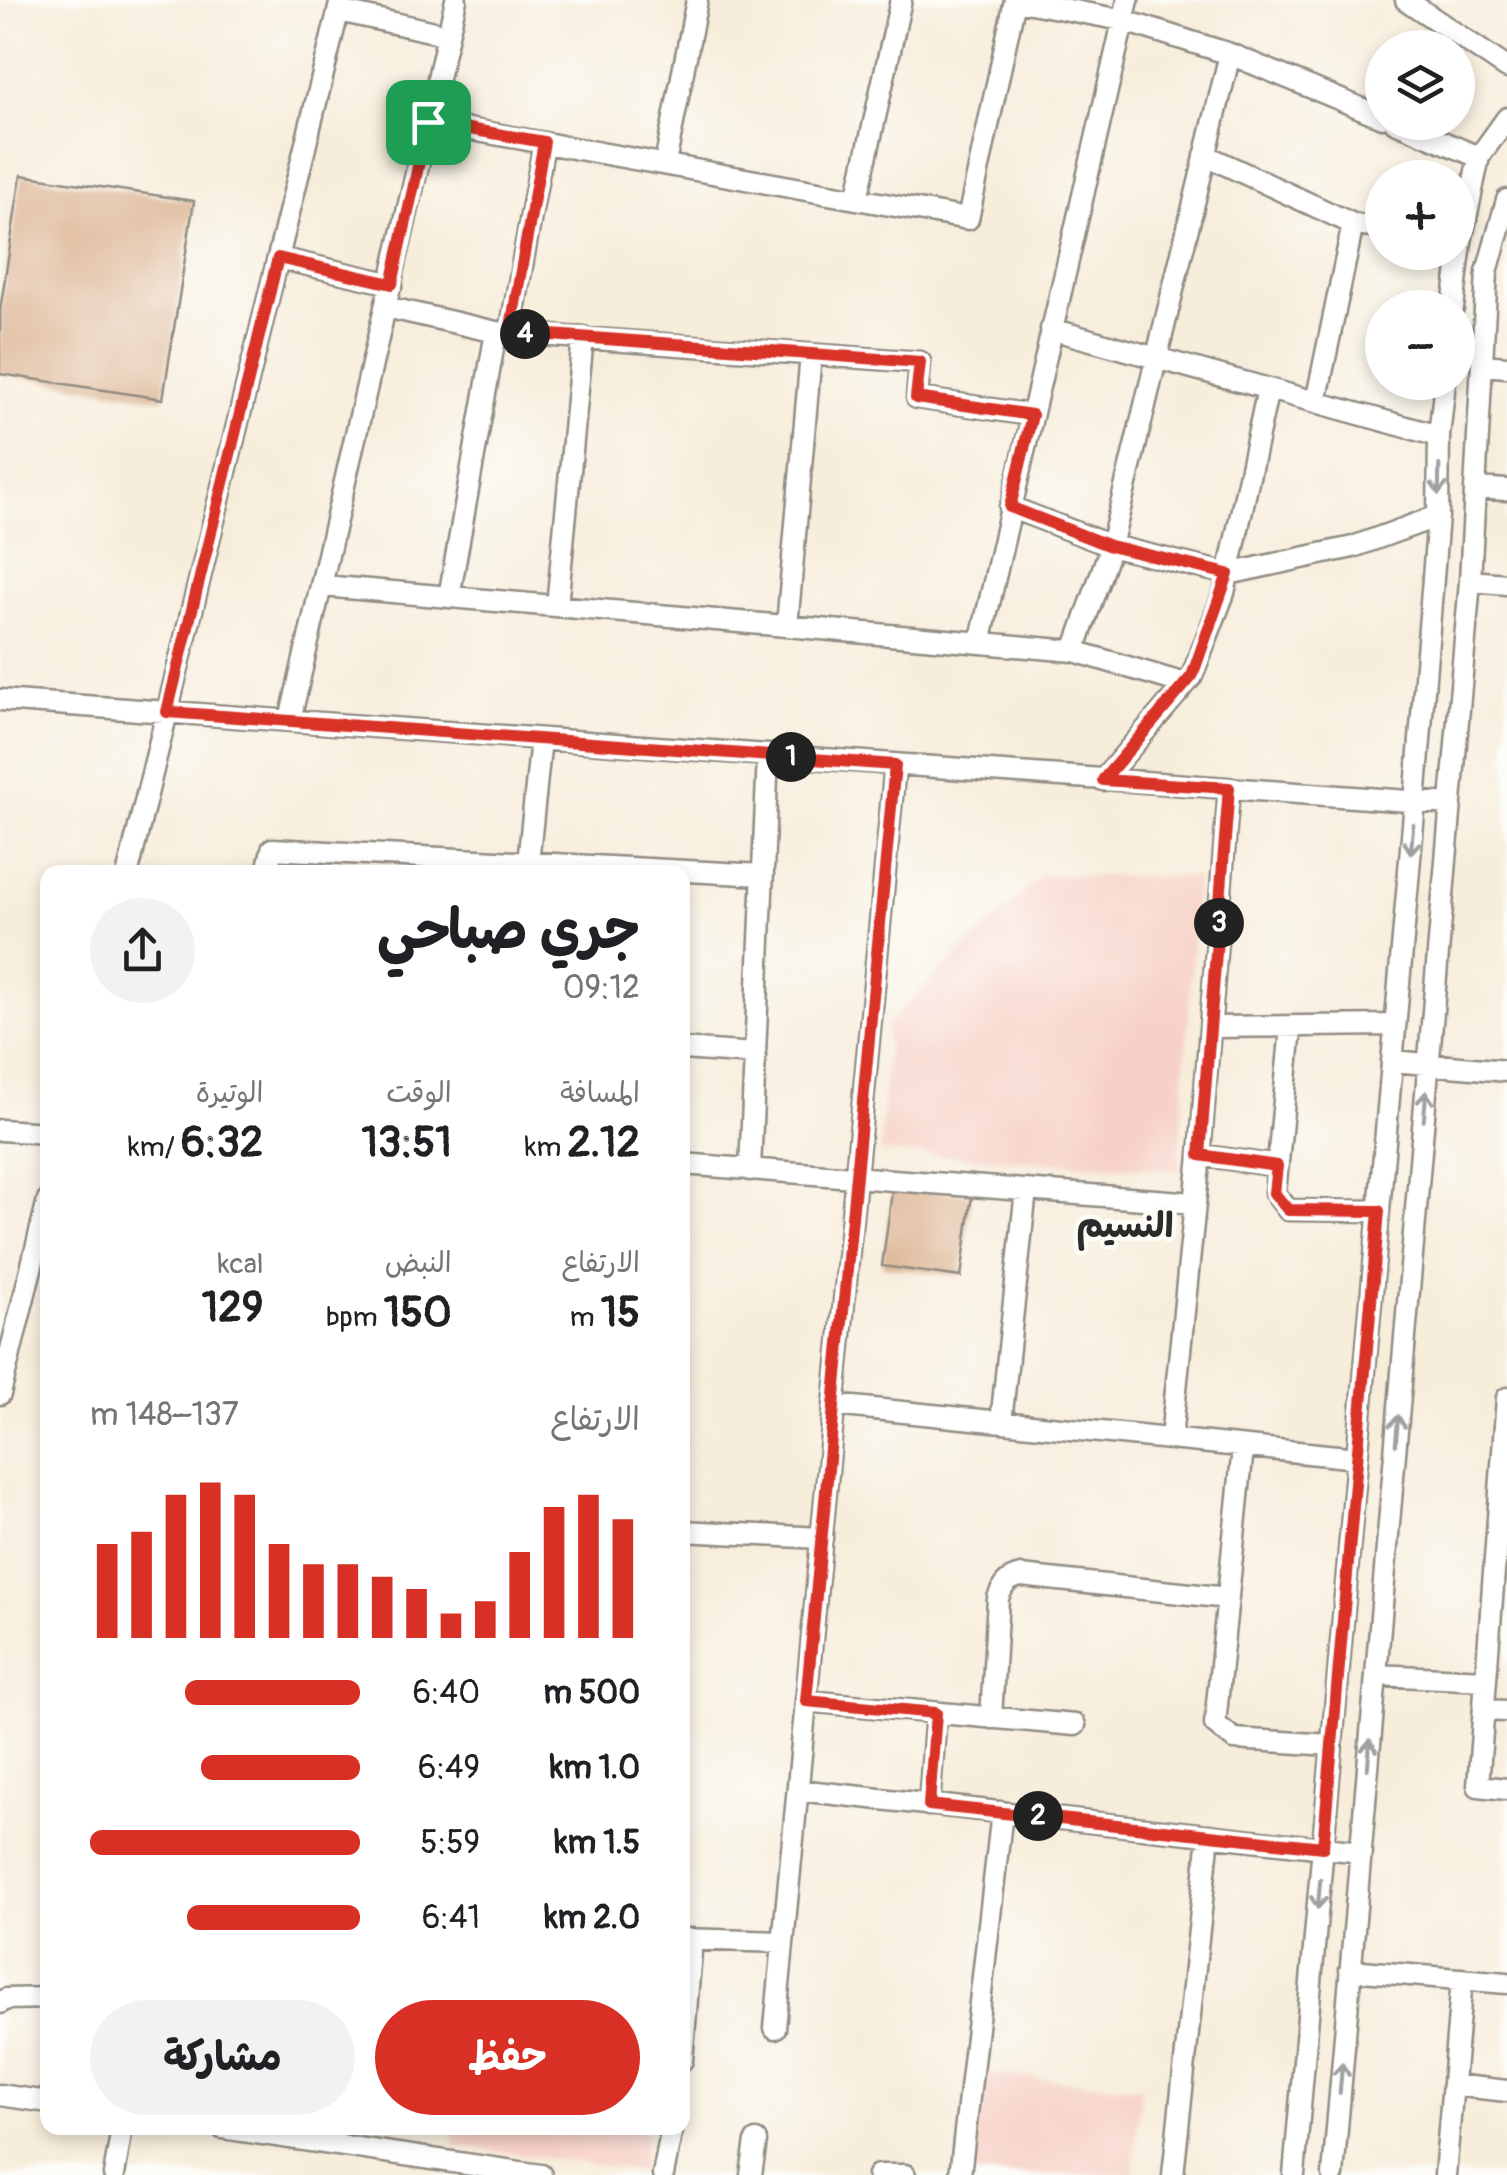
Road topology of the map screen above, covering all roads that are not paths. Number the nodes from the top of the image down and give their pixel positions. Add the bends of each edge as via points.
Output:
1 (456, 0) edge
2 (697, 0) edge
3 (901, 0) edge
4 (1015, 0) edge
5 (1406, 0) edge
6 (340, 5) edge
7 (1429, 6) edge
8 (1125, 10) edge
9 (448, 34) junction
10 (1230, 54) junction
11 (1507, 68) edge
12 (1365, 110) edge
13 (1507, 118) edge
14 (428, 122) junction
15 (1438, 140) edge
16 (544, 142) junction
17 (1205, 156) junction
18 (1480, 158) junction
19 (665, 164) junction
20 (1475, 178) edge
21 (857, 199) junction
22 (1507, 200) edge
23 (1354, 224) junction
24 (1365, 226) edge
25 (278, 258) junction
26 (392, 284) junction
27 (386, 307) junction
28 (1051, 329) junction
29 (503, 332) junction
30 (582, 338) junction
31 (811, 354) junction
32 (1156, 358) junction
33 (1482, 365) junction
34 (1507, 367) edge
35 (1268, 390) junction
36 (1443, 400) edge
37 (1316, 402) junction
38 (1032, 415) junction
39 (1439, 436) junction
40 (1475, 488) junction
41 (1507, 490) edge
42 (1010, 507) junction
43 (1438, 516) junction
44 (1110, 546) junction
45 (1228, 574) junction
46 (1470, 581) junction
47 (1507, 584) edge
48 (323, 586) junction
49 (449, 597) junction
50 (557, 606) junction
51 (786, 626) junction
52 (980, 643) junction
53 (1074, 651) junction
54 (1185, 684) junction
55 (0, 700) edge
56 (167, 712) junction
57 (290, 720) junction
58 (541, 739) junction
59 (768, 756) junction
60 (895, 765) junction
61 (1103, 780) junction
62 (1229, 788) junction
63 (1415, 802) junction
64 (1451, 804) junction
65 (528, 863) junction
66 (130, 865) edge
67 (269, 865) edge
68 (564, 865) edge
69 (690, 872) edge
70 (762, 876) junction
71 (1395, 1025) junction
72 (1211, 1026) junction
73 (1291, 1028) junction
74 (690, 1050) edge
75 (755, 1054) junction
76 (1392, 1061) junction
77 (1428, 1064) junction
78 (1507, 1071) edge
79 (0, 1130) edge
80 (40, 1132) edge
81 (1200, 1155) junction
82 (690, 1165) edge
83 (1277, 1166) junction
84 (750, 1170) junction
85 (856, 1178) junction
86 (1026, 1190) junction
87 (1195, 1203) junction
88 (1379, 1211) junction
89 (40, 1232) edge
90 (0, 1394) edge
91 (1507, 1398) edge
92 (834, 1405) junction
93 (1002, 1422) junction
94 (1171, 1439) junction
95 (1243, 1448) junction
96 (1357, 1458) junction
97 (690, 1531) edge
98 (822, 1538) junction
99 (1228, 1598) junction
100 (1500, 1600) edge
101 (1376, 1675) junction
102 (1486, 1680) junction
103 (806, 1701) junction
104 (1484, 1710) junction
105 (1507, 1711) edge
106 (936, 1713) junction
107 (991, 1718) junction
108 (1075, 1725) dead end
109 (1332, 1745) junction
110 (1507, 1789) edge
111 (798, 1790) junction
112 (929, 1805) junction
113 (1002, 1812) junction
114 (1209, 1835) junction
115 (1323, 1847) junction
116 (1360, 1852) junction
117 (690, 1939) edge
118 (783, 1942) junction
119 (1350, 1970) junction
120 (1462, 1980) junction
121 (1507, 1983) edge
122 (40, 1998) edge
123 (0, 2003) edge
124 (775, 2028) dead end
125 (1453, 2086) junction
126 (1507, 2091) edge
127 (0, 2095) edge
128 (40, 2101) edge
129 (121, 2135) edge
130 (270, 2135) edge
131 (671, 2135) edge
132 (756, 2141) dead end
133 (114, 2175) edge
134 (541, 2175) edge
135 (662, 2175) edge
136 (751, 2175) edge
137 (878, 2175) edge
138 (905, 2175) edge
139 (960, 2175) edge
140 (1173, 2175) edge
141 (1294, 2175) edge
142 (1333, 2175) edge
143 (1445, 2175) edge

1 - 9 street
2 - 19 street
3 - 21 street
4 - 8 street
4 - 21 street via 968,219
5 - 7 street
6 - 9 street
6 - 25 street
7 - 11 street
8 - 10 street
8 - 28 street
9 - 14 street
10 - 12 street
10 - 17 street
13 - 18 street
14 - 16 street
14 - 26 street
15 - 18 street
16 - 19 street
16 - 29 street
17 - 23 street
17 - 32 street
18 - 20 street
19 - 21 street
22 - 33 street via 1487,272
23 - 24 street
23 - 37 street
25 - 26 street
25 - 56 street
26 - 27 street
27 - 29 street
27 - 48 street
28 - 32 street
28 - 38 street
29 - 30 street
29 - 49 street
30 - 31 street
30 - 50 street
31 - 38 street via 920,362 916,398
31 - 51 street
32 - 35 street
32 - 44 street
33 - 34 street
33 - 40 street
35 - 37 street
35 - 45 street
36 - 39 street
37 - 39 street
38 - 42 street
39 -> 43 street
40 - 41 street
40 - 46 street
42 - 44 street
42 - 52 street
43 - 45 street via 1354,547
43 - 63 street
44 - 45 street
44 - 53 street
45 - 54 street
46 - 47 street
46 - 64 street
48 - 49 street
48 - 57 street
49 - 50 street
50 - 51 street
51 - 52 street
52 - 53 street
53 - 54 street
54 - 61 street
55 - 56 street
56 - 57 street
56 - 66 street
57 - 58 street
58 - 59 street
58 - 65 street
59 - 60 street
59 - 70 street
60 - 61 street
60 - 85 street
61 - 62 street
62 - 63 street
62 - 72 street
63 - 64 street
63 -> 71 street
64 - 77 street
65 - 67 street via 272,849
65 - 68 street
69 - 70 street
70 - 75 street
71 - 73 street
71 - 76 street
72 - 73 street
72 - 81 street
73 - 83 street
74 - 75 street
75 - 84 street
76 - 77 street
76 - 88 street
77 - 78 street
101 -> 77 street
79 - 80 street
81 - 83 street
81 - 87 street
82 - 84 street
83 - 88 street via 1274,1193 1288,1210
84 - 85 street
85 - 86 street
85 - 92 street
86 - 87 street
86 - 93 street
87 - 94 street
88 - 96 street
89 - 90 street
91 - 100 street
92 - 93 street
92 - 98 street
93 - 94 street
94 - 95 street
95 - 96 street
95 - 99 street
96 - 109 street
97 - 98 street
98 - 103 street
99 - 107 street via 1010,1578 998,1598
99 - 109 street via 1215,1724 1234,1739
100 - 102 street
101 - 102 street
116 -> 101 street
102 - 104 street
103 - 106 street
103 - 111 street
104 - 105 street
104 - 110 street via 1478,1786
106 - 107 street
106 - 112 street
107 - 108 street
109 - 115 street
111 - 112 street
111 - 118 street
112 - 113 street
113 - 114 street
113 - 139 street
114 - 115 street
114 - 140 street
115 - 116 street
115 -> 141 street
116 - 119 street
117 - 118 street
118 - 124 street
119 - 120 street
142 -> 119 street
120 - 121 street
120 - 125 street
122 - 123 street
125 - 126 street
125 - 143 street
127 - 128 street
129 - 133 street
130 - 134 street
131 - 135 street
132 - 136 street
137 - 138 street

